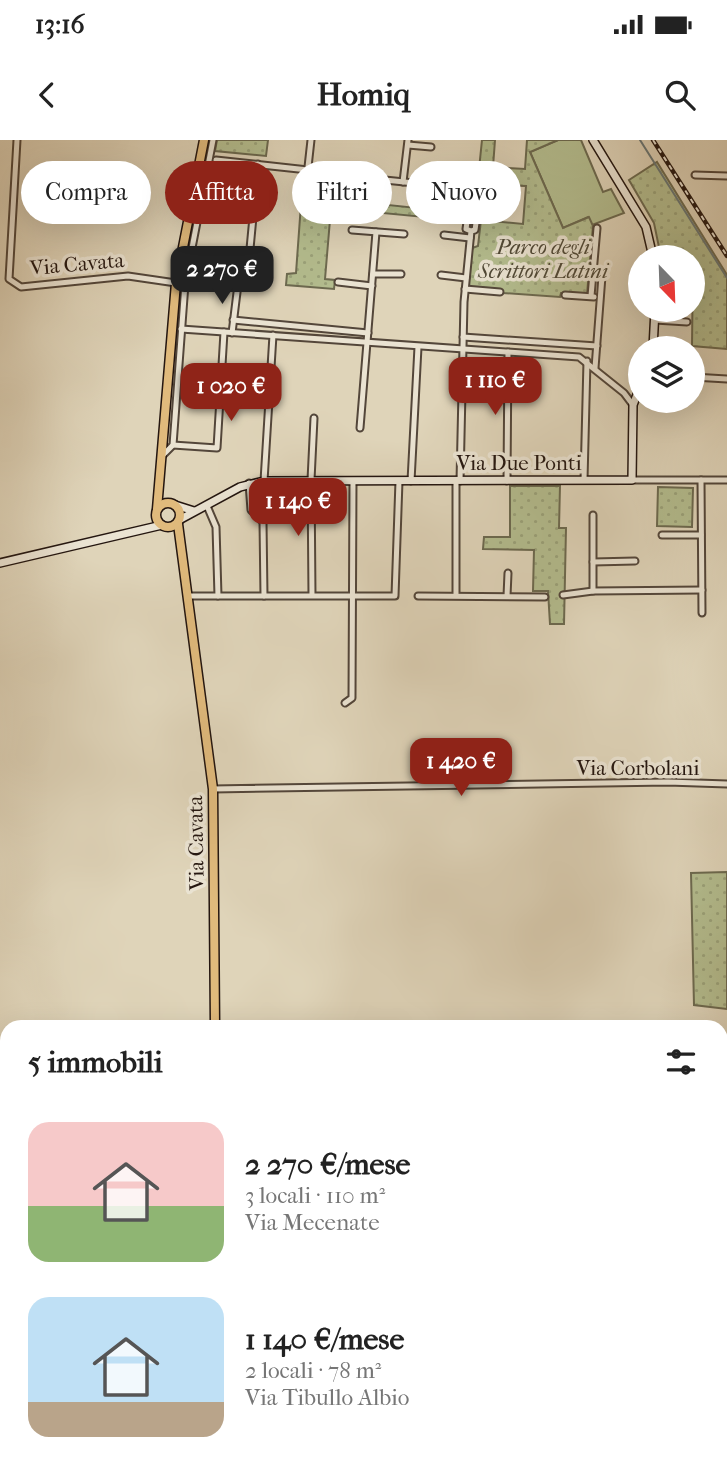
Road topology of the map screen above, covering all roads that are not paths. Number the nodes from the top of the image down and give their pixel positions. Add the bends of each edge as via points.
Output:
1 (17, 140) edge
2 (204, 140) edge
3 (213, 140) edge
4 (311, 140) edge
5 (593, 140) edge
6 (408, 142) edge
7 (431, 147) dead end
8 (216, 160) dead end
9 (226, 161) edge
10 (309, 161) edge
11 (695, 175) dead end
12 (727, 176) edge
13 (392, 181) edge
14 (403, 182) junction
15 (406, 182) edge
16 (253, 224) edge
17 (597, 228) dead end
18 (352, 230) dead end
19 (471, 231) dead end
20 (376, 232) junction
21 (404, 234) dead end
22 (444, 235) dead end
23 (470, 238) junction
24 (650, 245) edge
25 (373, 274) junction
26 (401, 274) dead end
27 (441, 275) dead end
28 (593, 275) junction
29 (466, 278) junction
30 (338, 282) dead end
31 (176, 283) junction
32 (372, 286) junction
33 (465, 289) junction
34 (500, 292) dead end
35 (565, 295) dead end
36 (591, 296) junction
37 (600, 297) junction
38 (233, 320) junction
39 (181, 329) junction
40 (224, 332) junction
41 (232, 332) junction
42 (368, 333) junction
43 (273, 335) junction
44 (463, 337) junction
45 (368, 344) junction
46 (597, 346) junction
47 (418, 347) junction
48 (462, 351) junction
49 (508, 352) junction
50 (587, 361) junction
51 (595, 368) junction
52 (705, 378) edge
53 (727, 379) edge
54 (628, 398) edge
55 (634, 413) edge
56 (314, 418) dead end
57 (360, 428) dead end
58 (173, 445) junction
59 (162, 456) junction
60 (311, 480) junction
61 (584, 480) junction
62 (632, 480) junction
63 (701, 480) junction
64 (727, 480) edge
65 (161, 481) junction
66 (264, 481) junction
67 (353, 481) junction
68 (399, 481) junction
69 (411, 481) junction
70 (458, 481) junction
71 (507, 481) junction
72 (249, 483) junction
73 (172, 504) junction
74 (204, 508) junction
75 (157, 509) junction
76 (593, 515) dead end
77 (169, 523) junction
78 (662, 535) dead end
79 (701, 535) junction
80 (635, 561) dead end
81 (593, 562) junction
82 (0, 563) edge
83 (508, 573) dead end
84 (593, 590) junction
85 (702, 590) junction
86 (312, 595) junction
87 (563, 595) dead end
88 (189, 596) junction
89 (218, 596) junction
90 (264, 596) junction
91 (352, 596) junction
92 (418, 596) dead end
93 (456, 596) junction
94 (508, 596) junction
95 (545, 597) dead end
96 (702, 612) dead end
97 (345, 703) dead end
98 (727, 784) edge
99 (213, 789) junction
100 (215, 1020) edge

1 - 31 street, Via Cavata via 9,279 14,285 128,276
2 - 31 main road
3 - 39 street via 185,284
4 - 10 street
5 - 24 street via 646,227
6 - 7 street
6 - 14 street
8 - 9 street
11 - 12 street
13 - 14 street
14 - 15 street
16 - 38 street via 250,254 243,260 237,282
17 - 28 street
18 - 20 street
19 - 23 street
20 - 21 street
20 - 25 street
22 - 23 street
23 - 29 street
25 - 26 street
25 - 32 street
27 - 29 street
28 - 36 street
28 - 37 street via 602,276
29 - 33 street
30 - 32 street
31 - 59 main road
32 - 42 street
33 - 34 street
33 - 44 street
35 - 36 street
36 - 37 street
37 - 46 street
38 - 41 street
38 - 42 street
39 - 40 street
39 - 58 street
40 - 41 street
40 - 58 street via 217,448
41 - 43 street
42 - 45 street
43 - 45 street
43 - 66 street
44 - 46 street
44 - 48 street
45 - 47 street
45 - 57 street
46 - 51 street
47 - 48 street
47 - 69 street
48 - 49 street
48 - 70 street
49 - 50 street
49 - 71 street
50 - 51 street
50 - 61 street
51 - 54 street
52 - 53 street
55 - 62 street
56 - 60 street
58 - 59 street
59 - 65 main road
60 - 66 street, Via Due Ponti
60 - 67 street, Via Due Ponti
60 - 86 street
61 - 62 street, Via Due Ponti
61 - 71 street, Via Due Ponti
62 - 63 street, Via Due Ponti
63 - 64 street, Via Due Ponti
63 - 79 street
65 - 73 main road
65 - 75 main road
66 - 72 street, Via Due Ponti
67 - 68 street, Via Due Ponti
67 - 91 street
68 - 69 street, Via Due Ponti
68 - 91 street via 395,596
69 - 70 street, Via Due Ponti
70 - 71 street, Via Due Ponti
70 - 93 street
72 - 74 street, Via Due Ponti
72 - 90 street via 251,510 263,522
73 - 74 street via 188,511
73 - 75 main road via 163,503
73 - 77 main road
74 - 77 street, Via Due Ponti
74 - 89 street via 216,527
75 - 77 main road
76 - 81 street
77 - 82 street, Via Due Ponti
77 - 88 main road, Via Cavata via 179,535
78 - 79 street
79 - 85 street
80 - 81 street
81 - 84 street
83 - 94 street
84 - 85 street
84 - 87 street
85 - 96 street
86 - 90 street
86 - 91 street
88 - 89 street
88 - 99 main road, Via Cavata
89 - 90 street
91 - 97 street via 352,698
92 - 93 street
93 - 94 street
94 - 95 street
98 - 99 street, Via Corbolani
99 - 100 main road, Via Cavata

